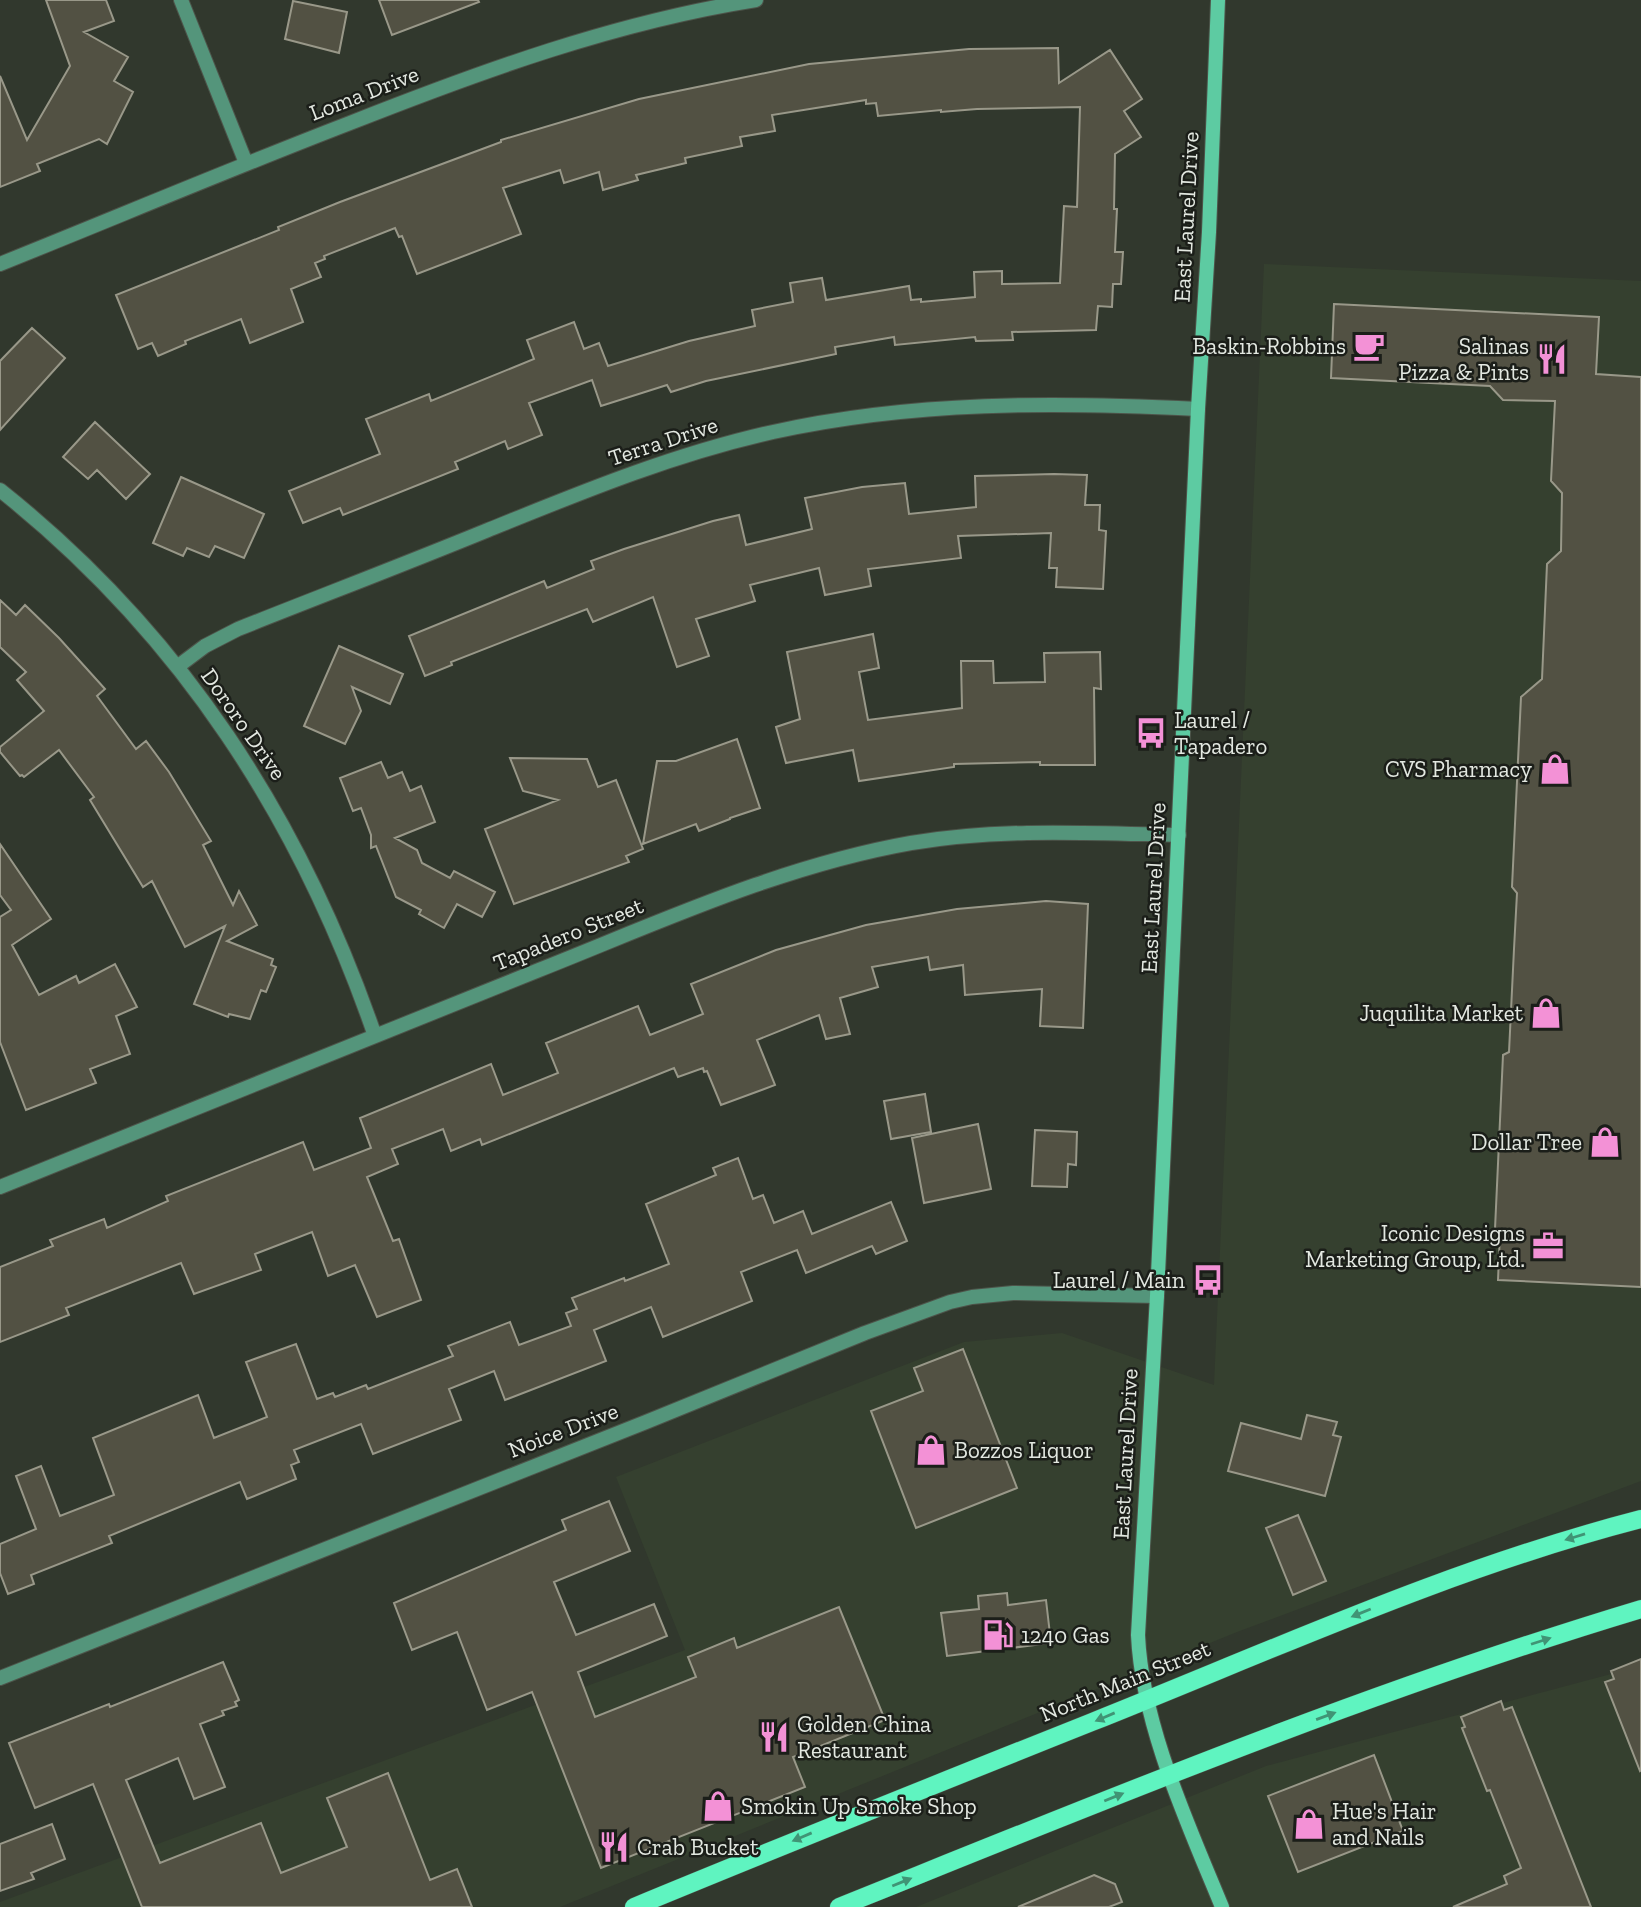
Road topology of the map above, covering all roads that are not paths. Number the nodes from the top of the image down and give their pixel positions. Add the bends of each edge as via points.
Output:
1 (181, 0) edge
2 (757, 0) edge
3 (1218, 0) edge
4 (246, 163) junction
5 (0, 264) edge
6 (1198, 410) junction
7 (0, 490) edge
8 (177, 667) junction
9 (1179, 835) junction
10 (375, 1036) junction
11 (0, 1187) edge
12 (1157, 1296) junction
13 (1641, 1519) edge
14 (1641, 1609) edge
15 (0, 1678) edge
16 (1146, 1699) junction
17 (1170, 1775) junction
18 (634, 1907) edge
19 (839, 1907) edge
20 (1222, 1907) edge

1 - 4 street
2 - 4 street, Loma Drive via 548,50
3 - 6 main road, East Laurel Drive
4 - 5 street, Loma Drive
6 - 8 street, Terra Drive via 1072,404 964,406 847,418 737,441 620,477 238,629
6 - 9 main road, East Laurel Drive
7 - 8 street, Dororo Drive via 94,573
8 - 10 street, Dororo Drive via 282,821 344,949
9 - 10 street, Tapadero Street via 977,835 847,857 774,878
9 - 12 main road, East Laurel Drive
10 - 11 street, Tapadero Street
12 - 15 street, Noice Drive via 1013,1293 950,1302
12 - 16 main road, East Laurel Drive via 1139,1611 1139,1662
13 -> 16 main road, North Main Street via 1391,1600
17 -> 14 main road via 1400,1689
16 - 17 main road, East Laurel Drive
16 -> 18 main road, North Main Street
19 -> 17 main road
17 - 20 main road, East Laurel Drive

